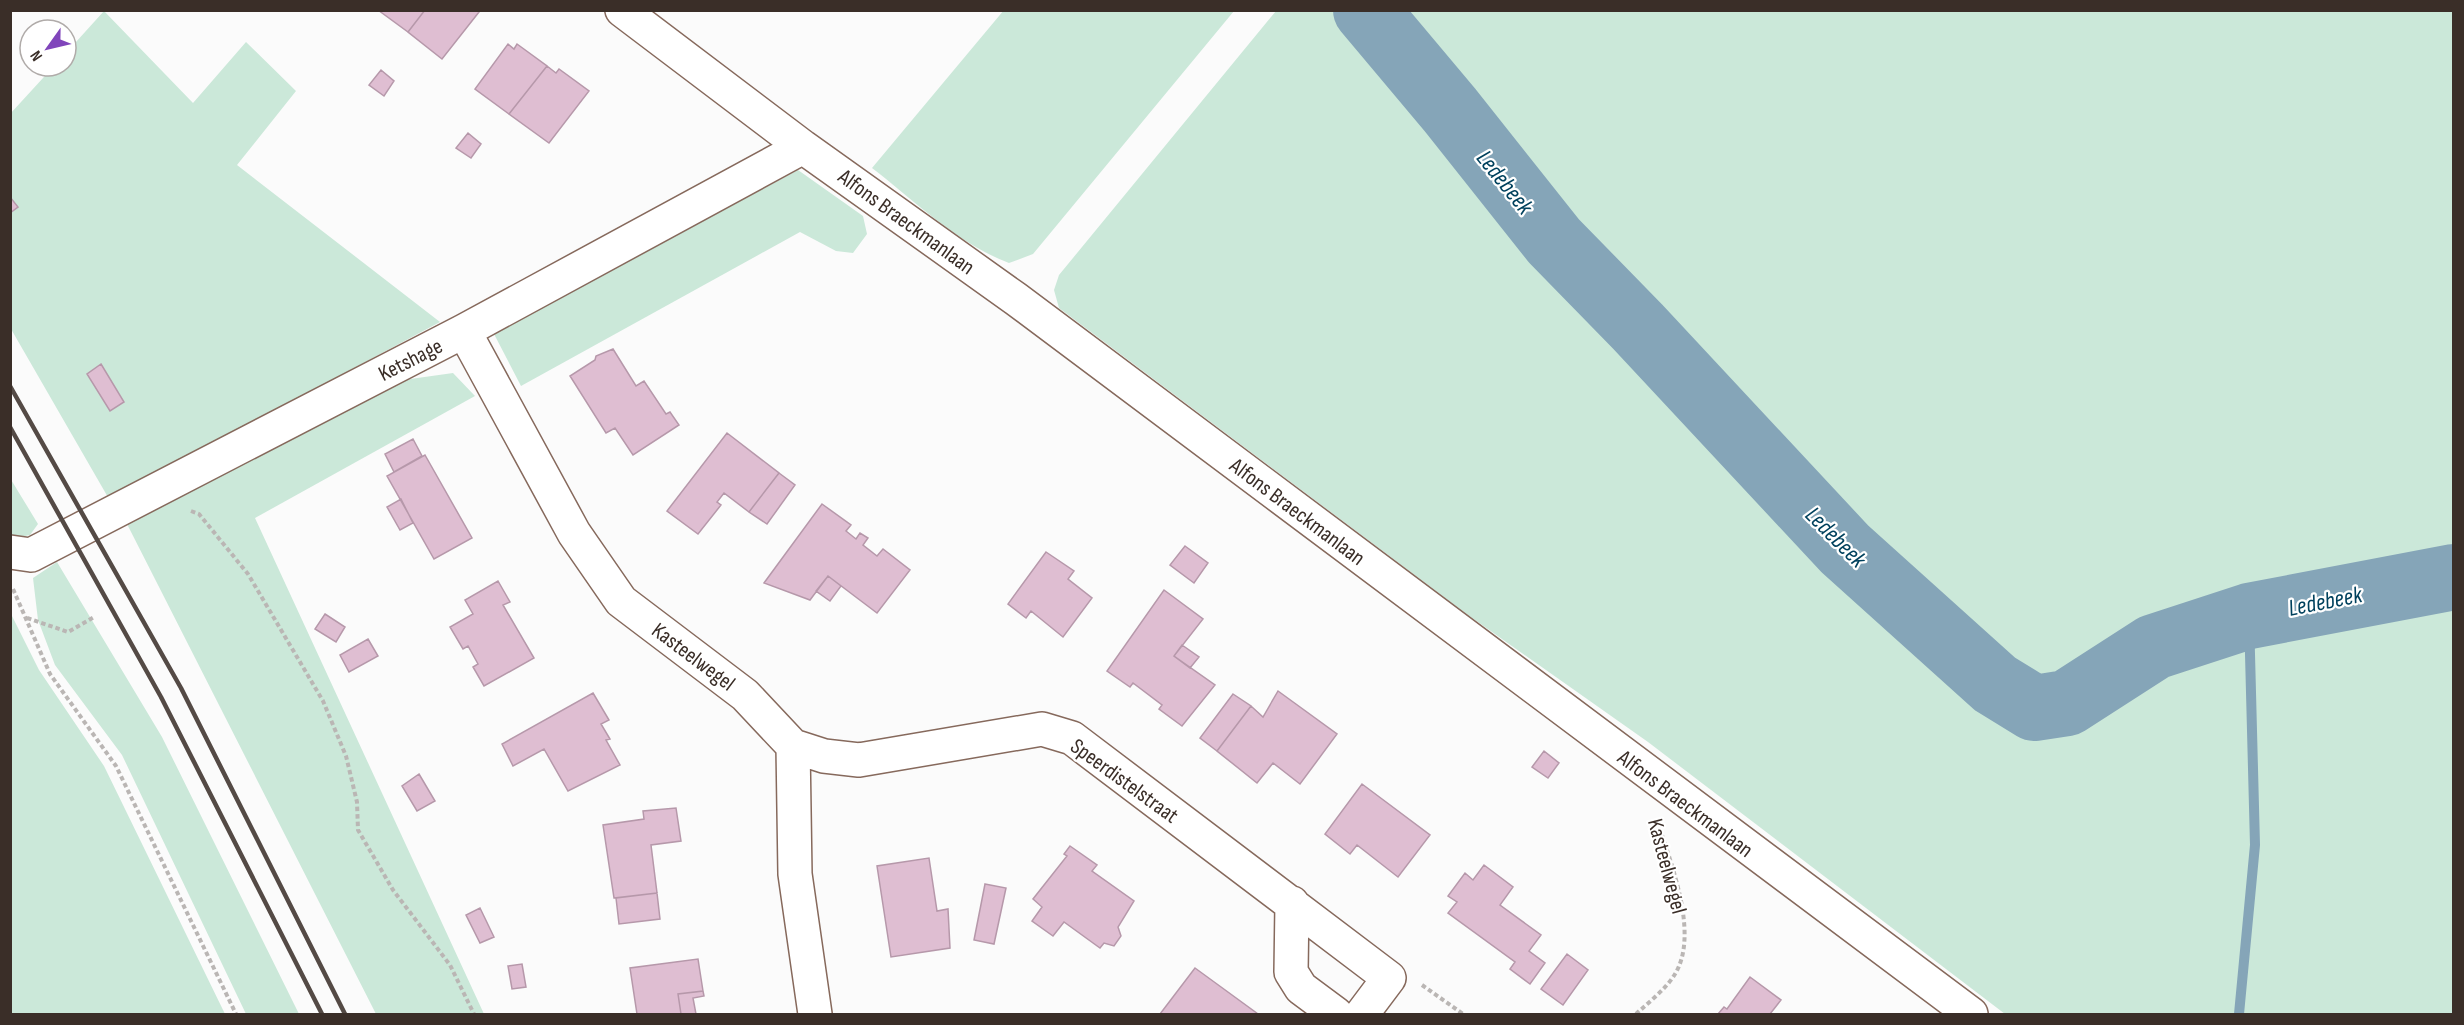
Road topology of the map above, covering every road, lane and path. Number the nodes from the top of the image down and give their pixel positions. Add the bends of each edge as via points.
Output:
1 (622, 10) edge
2 (803, 147) junction
3 (464, 331) junction
4 (150, 494) junction
5 (10, 552) edge
6 (10, 582) edge
7 (94, 616) dead end
8 (26, 618) junction
9 (793, 746) junction
10 (1646, 773) junction
11 (1292, 903) junction
12 (1389, 978) junction
13 (236, 1014) edge
14 (474, 1014) edge
15 (816, 1014) edge
16 (1336, 1014) edge
17 (1362, 1014) edge
18 (1463, 1014) edge
19 (1636, 1014) edge
20 (1971, 1014) edge

1 - 2 street, Alfons Braeckmanlaan
2 - 3 street, Ketshage
2 - 10 street, Alfons Braeckmanlaan via 1016,299
3 - 4 street, Ketshage
3 - 9 street, Kasteelwegel via 574,533 621,601 746,695
4 - 5 street, Ketshage via 31,555
4 - 14 path via 199,514 248,574 323,701 346,756 357,802 358,830 393,890 450,965
6 - 8 path
7 - 8 path via 68,632
8 - 13 path via 50,674 116,766
9 - 11 street, Speerdistelstraat via 824,756 859,760 1042,729 1072,738
9 - 15 street via 795,874
10 - 19 path, Kasteelwegel via 1679,892 1684,942 1682,960 1674,976
10 - 20 street, Alfons Braeckmanlaan
11 - 12 street, Speerdistelstraat
11 - 16 street via 1291,972 1301,988
12 - 17 street
12 - 18 path via 1416,980

